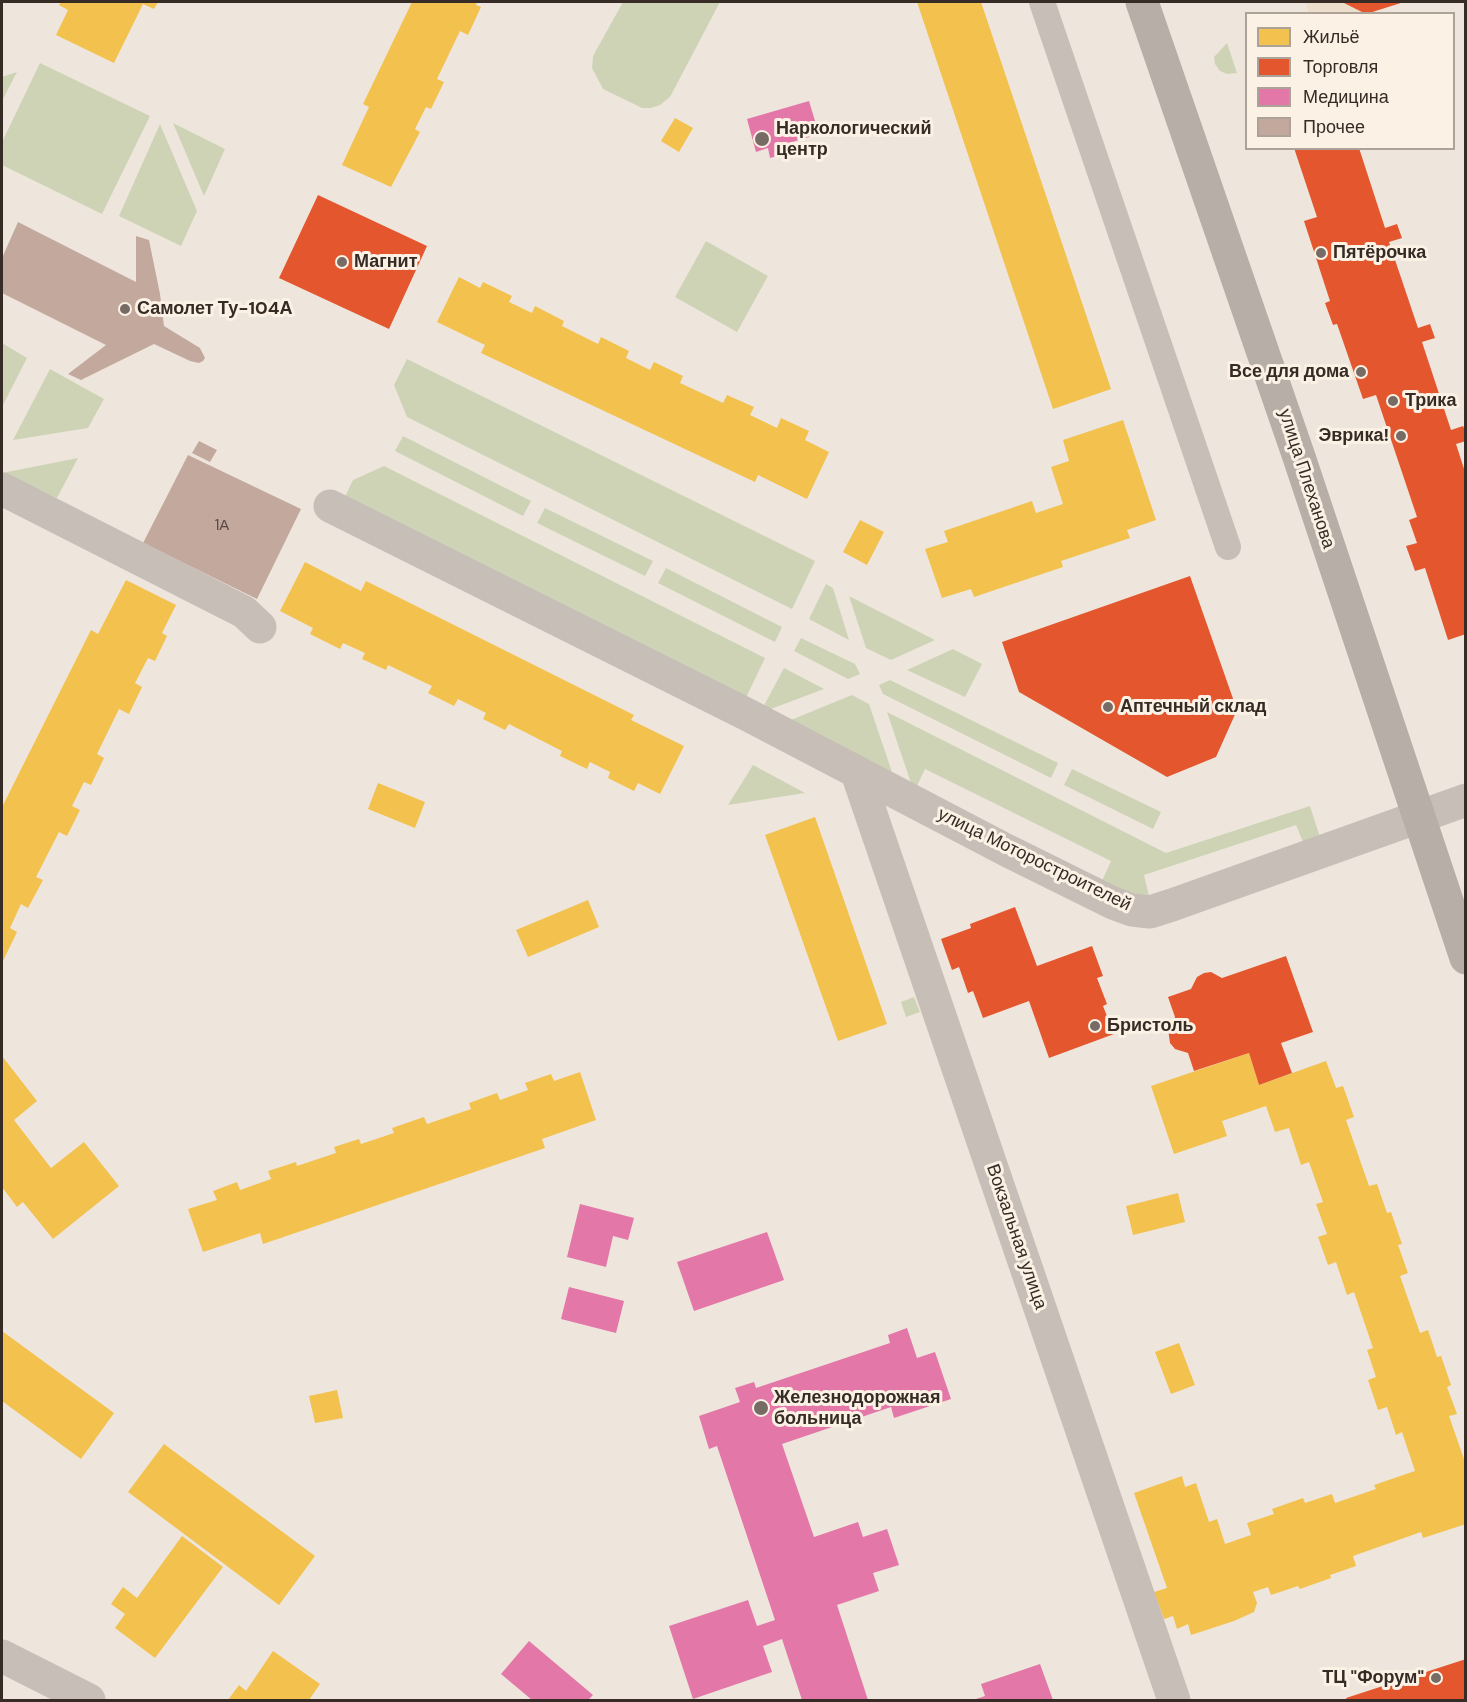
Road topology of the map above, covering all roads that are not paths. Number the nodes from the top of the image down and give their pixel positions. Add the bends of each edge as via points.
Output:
1 (1042, 2) edge
2 (1142, 2) edge
3 (2, 489) edge
4 (330, 506) dead end
5 (1228, 547) dead end
6 (260, 627) dead end
7 (858, 772) junction
8 (1466, 800) edge
9 (1418, 816) junction
10 (1466, 958) edge
11 (2, 1656) edge
12 (89, 1701) edge
13 (1174, 1701) edge

1 - 5 street
2 - 9 main road, улица Плеханова
3 - 6 street via 244,612
4 - 7 street, улица Моторостроителей
7 - 9 street, улица Моторостроителей via 1113,903 1150,912
7 - 13 street, Вокзальная улица
8 - 9 street, улица Моторостроителей
9 - 10 main road, улица Плеханова
11 - 12 street

